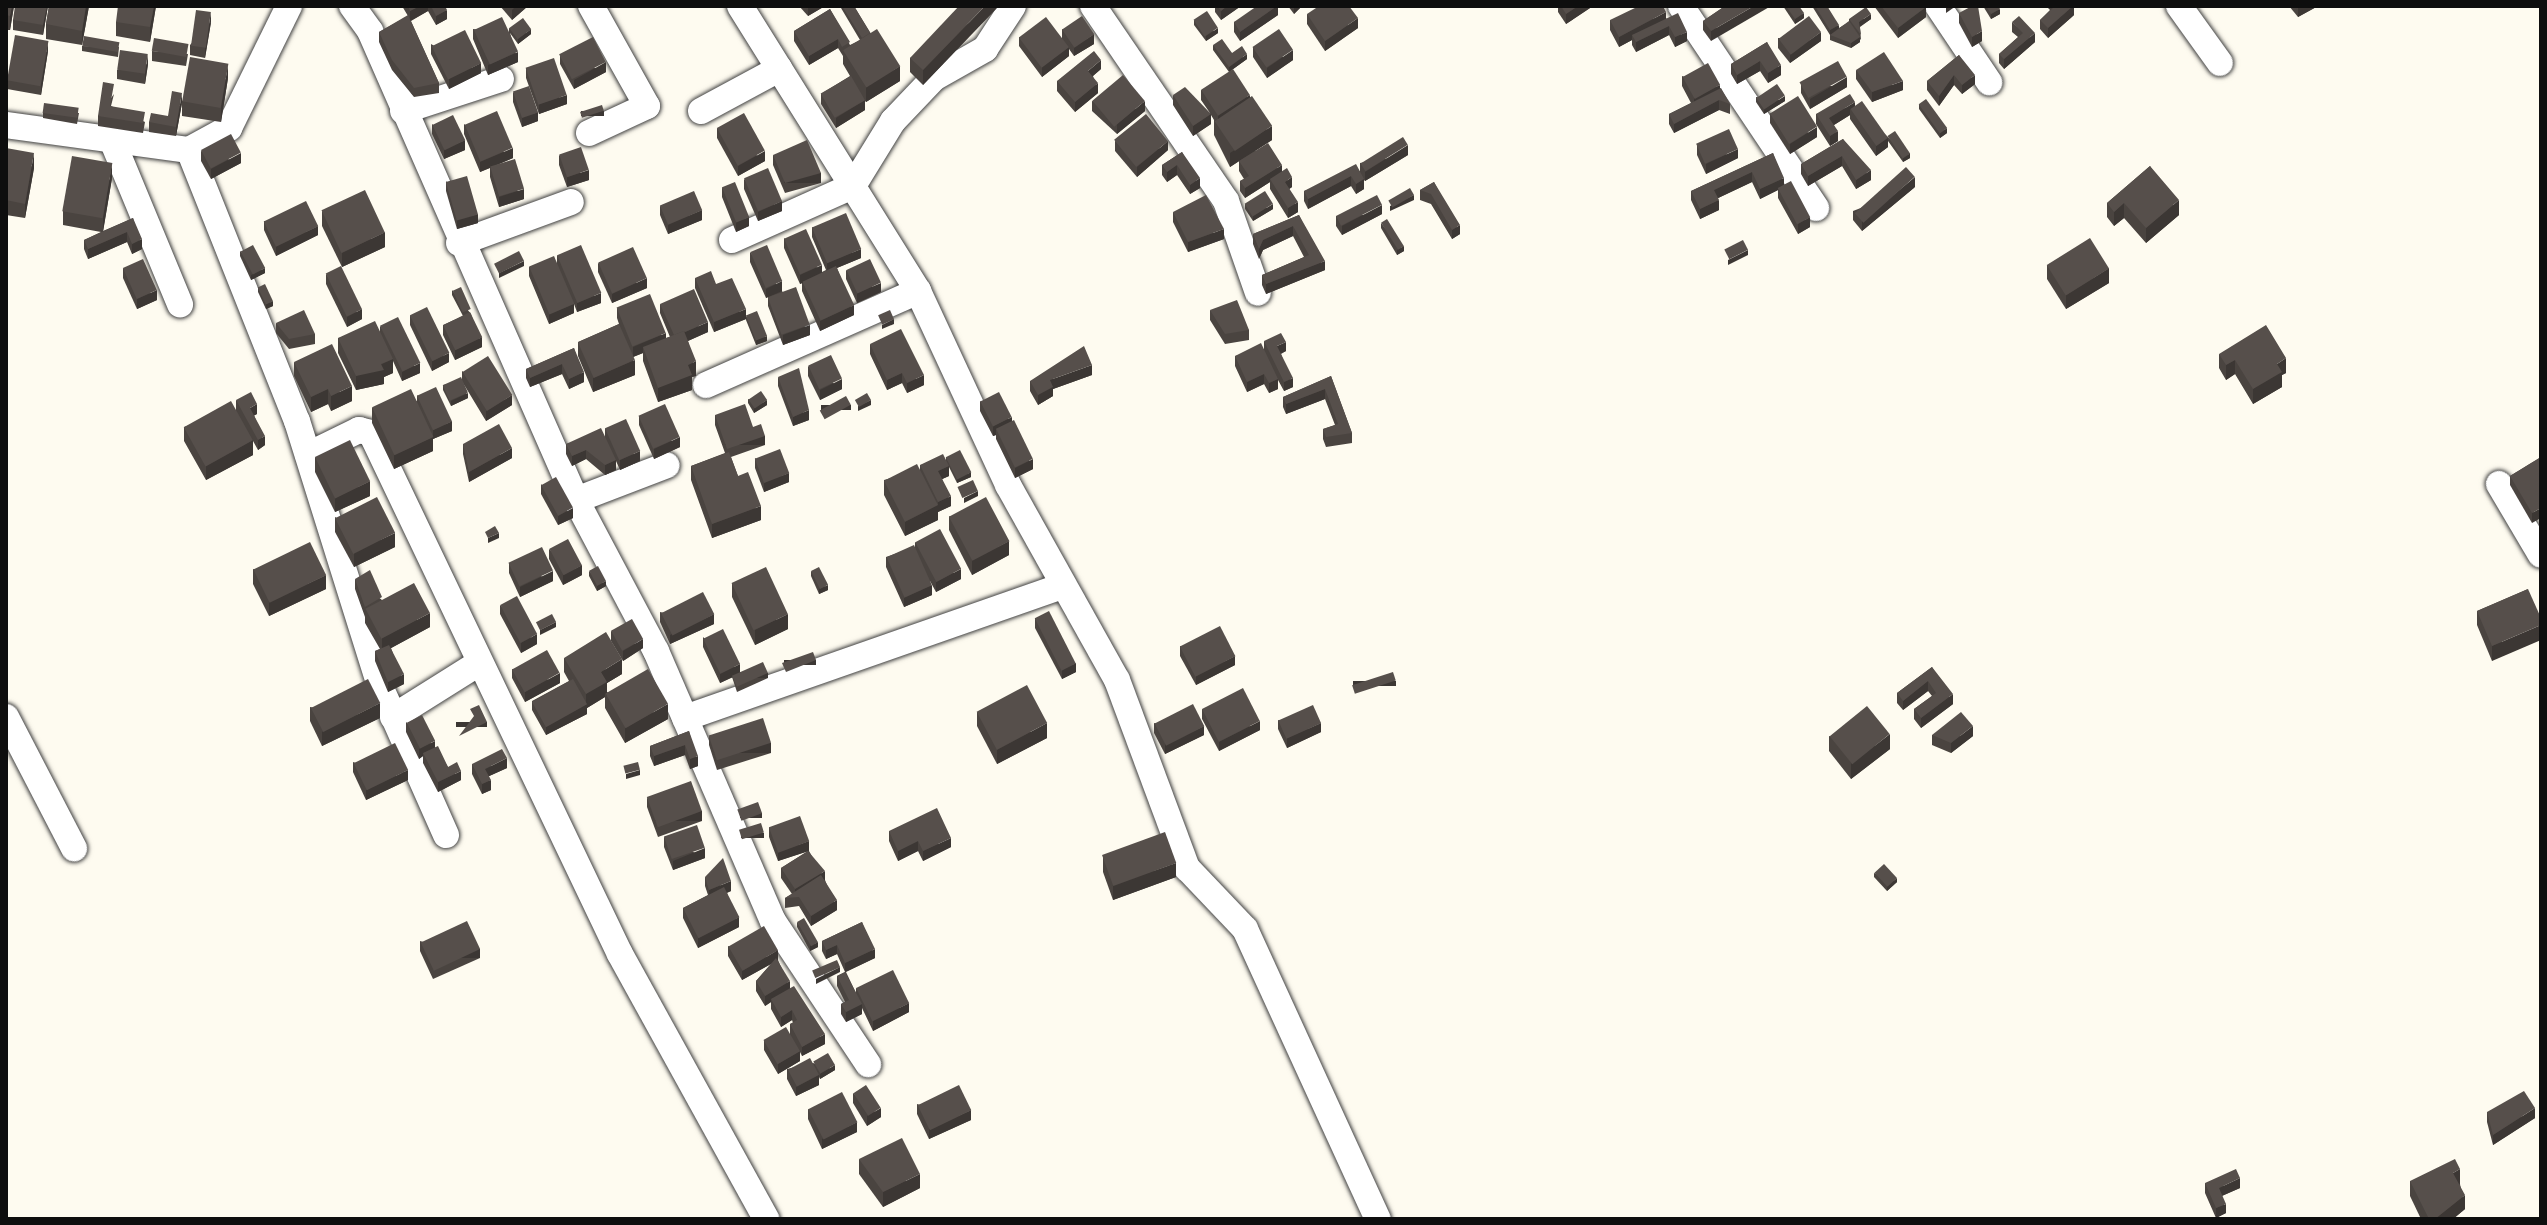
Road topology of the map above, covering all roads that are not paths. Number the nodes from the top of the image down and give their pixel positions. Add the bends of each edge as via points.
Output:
1 (289, 6) edge
2 (352, 6) edge
3 (591, 6) edge
4 (740, 6) edge
5 (1013, 6) edge
6 (1093, 6) edge
7 (1681, 6) edge
8 (1938, 6) edge
9 (2179, 6) edge
10 (2220, 63) dead end
11 (779, 69) junction
12 (501, 79) dead end
13 (1989, 82) dead end
14 (403, 111) junction
15 (701, 111) dead end
16 (6, 125) edge
17 (589, 133) dead end
18 (112, 140) junction
19 (189, 150) junction
20 (853, 186) junction
21 (571, 202) dead end
22 (1816, 208) dead end
23 (732, 240) dead end
24 (459, 243) junction
25 (918, 291) junction
26 (1258, 293) dead end
27 (180, 304) dead end
28 (706, 385) dead end
29 (308, 455) junction
30 (667, 465) dead end
31 (2499, 484) dead end
32 (576, 500) junction
33 (2541, 555) edge
34 (1061, 586) junction
35 (479, 663) junction
36 (6, 717) edge
37 (393, 717) junction
38 (685, 718) junction
39 (446, 835) dead end
40 (74, 848) dead end
41 (868, 1064) dead end
42 (766, 1219) edge
43 (1378, 1219) edge

1 - 19 street via 238,114
2 - 14 street
3 - 17 street via 647,106
4 - 11 street
5 - 20 street via 985,49 934,78 893,121
6 - 26 street via 1226,201
7 - 22 street
8 - 13 street
9 - 10 street
11 - 15 street
11 - 20 street
12 - 14 street
14 - 24 street
16 - 18 street
18 - 19 street
18 - 27 street
19 - 29 street
20 - 23 street
20 - 25 street
21 - 24 street
24 - 32 street
25 - 28 street
25 - 34 street
29 - 35 street via 359,430 371,433
29 - 37 street
30 - 32 street
31 - 33 street
32 - 38 street
34 - 38 street
34 - 43 street via 1117,680 1187,868 1245,929
35 - 37 street
35 - 42 street via 620,954
36 - 40 street
37 - 39 street
38 - 41 street via 773,921

